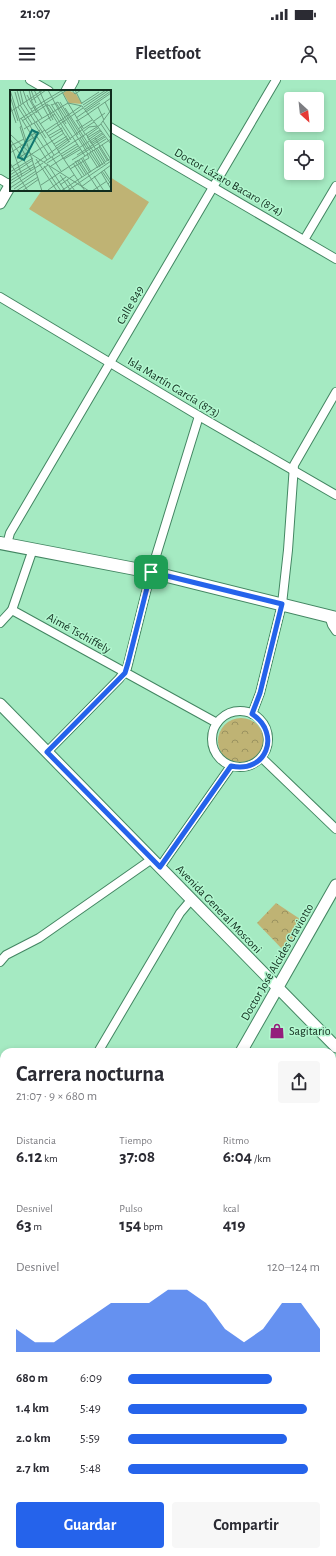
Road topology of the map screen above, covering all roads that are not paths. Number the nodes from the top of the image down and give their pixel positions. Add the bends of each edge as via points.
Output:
1 (30, 80) edge
2 (73, 80) edge
3 (276, 80) edge
4 (47, 90) edge
5 (67, 90) edge
6 (111, 128) edge
7 (0, 179) edge
8 (10, 184) edge
9 (336, 186) edge
10 (10, 187) edge
11 (214, 187) junction
12 (0, 203) edge
13 (304, 240) junction
14 (336, 259) edge
15 (0, 297) edge
16 (110, 363) junction
17 (336, 392) edge
18 (199, 416) junction
19 (294, 470) junction
20 (336, 495) edge
21 (4, 543) edge
22 (32, 549) junction
23 (151, 572) junction
24 (282, 604) junction
25 (12, 610) junction
26 (333, 617) edge
27 (0, 622) edge
28 (336, 631) edge
29 (125, 673) junction
30 (0, 704) edge
31 (252, 714) junction
32 (217, 723) junction
33 (47, 752) junction
34 (262, 758) junction
35 (231, 766) junction
36 (336, 829) edge
37 (156, 863) junction
38 (336, 885) edge
39 (191, 900) junction
40 (3, 953) edge
41 (0, 962) edge
42 (278, 988) junction
43 (336, 1046) edge
44 (100, 1048) edge
45 (243, 1048) edge

1 - 4 street
2 - 5 main road
3 - 11 street, Calle 849
6 - 11 street, Doctor Lázaro Bacaro (874)
7 - 8 street
9 - 13 street
10 - 12 main road
11 - 13 street, Doctor Lázaro Bacaro (874)
11 - 16 street, Calle 849
13 - 14 street, Doctor Lázaro Bacaro (874)
15 - 16 street, Isla Martín García (873)
16 - 18 street, Isla Martín García (873)
16 - 21 street, Calle 849
17 - 19 street via 297,459
18 - 19 street, Isla Martín García (873)
18 - 23 street
19 - 20 street, Isla Martín García (873)
19 - 24 street
21 - 22 main road
22 - 23 main road
22 - 25 street
23 - 24 main road
23 - 29 street
24 - 26 main road
24 - 31 street via 260,693
25 - 27 street
25 - 29 street, Aimé Tschiffely
26 - 28 street via 332,625
29 - 32 street, Aimé Tschiffely
29 - 33 street
30 - 33 main road, Avenida General Mosconi
31 - 32 street via 243,711 233,712
31 - 34 street via 265,725 268,733 267,746
32 - 35 street via 212,739 213,748 223,762
33 - 37 main road, Avenida General Mosconi
34 - 35 street via 251,766
34 - 36 street
35 - 37 street
37 - 39 main road, Avenida General Mosconi
37 - 40 street via 28,945
38 - 42 main road, Doctor José Alcides Craviotto
39 - 42 main road, Avenida General Mosconi
39 - 44 street via 180,913
40 - 41 street
42 - 43 main road, Avenida General Mosconi
42 - 45 main road, Doctor José Alcides Craviotto

